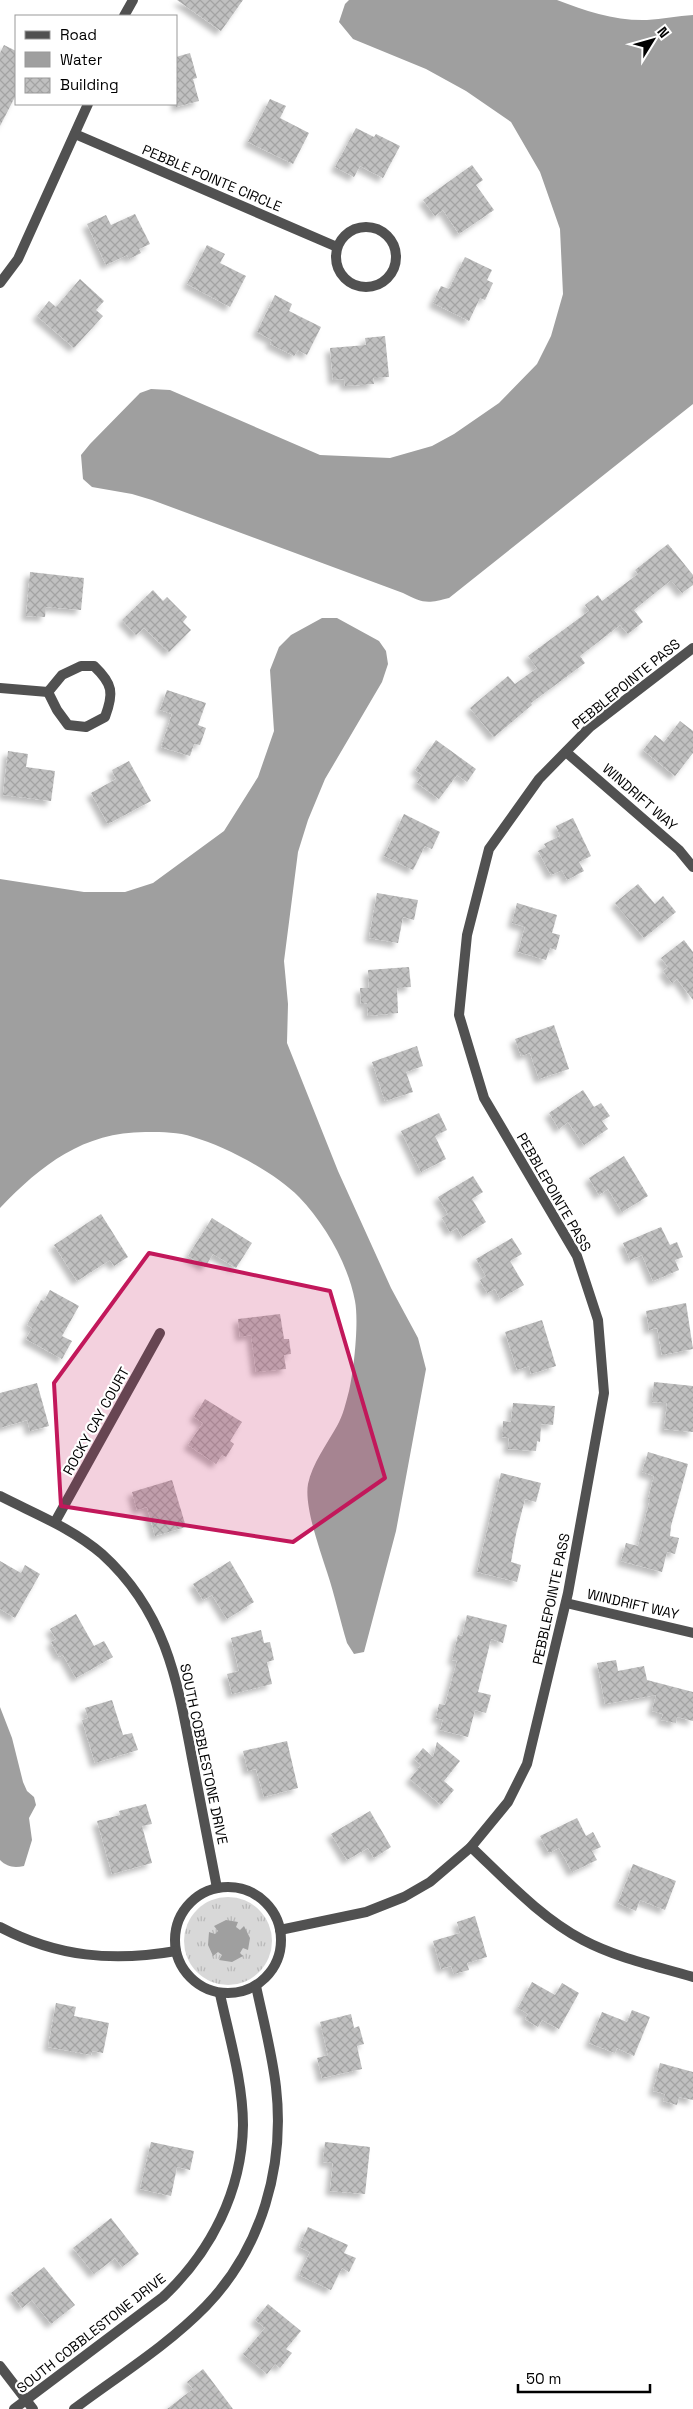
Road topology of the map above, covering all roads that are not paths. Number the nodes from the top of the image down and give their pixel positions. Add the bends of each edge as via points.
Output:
1 (133, 0) edge
2 (125, 15) edge
3 (88, 105) edge
4 (75, 134) junction
5 (338, 247) junction
6 (0, 283) edge
7 (693, 648) edge
8 (0, 688) edge
9 (48, 692) junction
10 (566, 752) junction
11 (693, 866) edge
12 (160, 1334) dead end
13 (0, 1496) edge
14 (55, 1522) junction
15 (566, 1603) junction
16 (693, 1633) edge
17 (471, 1847) junction
18 (217, 1888) junction
19 (0, 1927) edge
20 (280, 1930) junction
21 (176, 1951) junction
22 (693, 1977) edge
23 (256, 1986) junction
24 (220, 1994) junction
25 (0, 2366) edge
26 (29, 2405) edge
27 (14, 2409) edge
28 (74, 2409) edge

1 - 2 street
3 - 4 street
4 - 5 street, PEBBLE POINTE CIRCLE
4 - 6 street via 18,258
5 - 5 street via 337,266 349,282 358,286 377,285 386,279 395,262 392,243 386,235 368,227 350,232
7 - 10 street, PEBBLEPOINTE PASS via 590,727
8 - 9 street
9 - 9 street via 68,725 86,727 105,717 112,699 108,679 94,666 81,666 62,675
10 - 11 street, WINDRIFT WAY via 679,850
10 - 15 street, PEBBLEPOINTE PASS via 539,779 490,849 466,935 459,1015 484,1098 577,1256 598,1320 604,1393
12 - 14 street, ROCKY CAY COURT
13 - 14 street, SOUTH COBBLESTONE DRIVE
14 - 18 street, SOUTH COBBLESTONE DRIVE via 88,1543 120,1572 160,1632 178,1686
15 - 16 street, WINDRIFT WAY
15 - 17 street, PEBBLEPOINTE PASS via 527,1764 508,1802
17 - 20 street, PEBBLEPOINTE PASS via 430,1882 391,1903 353,1916
17 - 22 street via 540,1910 582,1940 614,1954
18 - 20 street via 236,1888 254,1894 270,1908
18 - 21 street via 201,1894 183,1912 176,1930
19 - 21 street via 44,1946 76,1955 144,1957
20 - 23 street via 280,1952 276,1964
21 - 24 street via 189,1976 203,1988
23 - 24 street via 239,1993
23 - 28 street via 278,2113 272,2180 258,2225 237,2265 206,2306 186,2325
24 - 26 street, SOUTH COBBLESTONE DRIVE via 243,2124 237,2174 223,2215 197,2260 164,2297
25 - 26 street
26 - 27 street, SOUTH COBBLESTONE DRIVE

